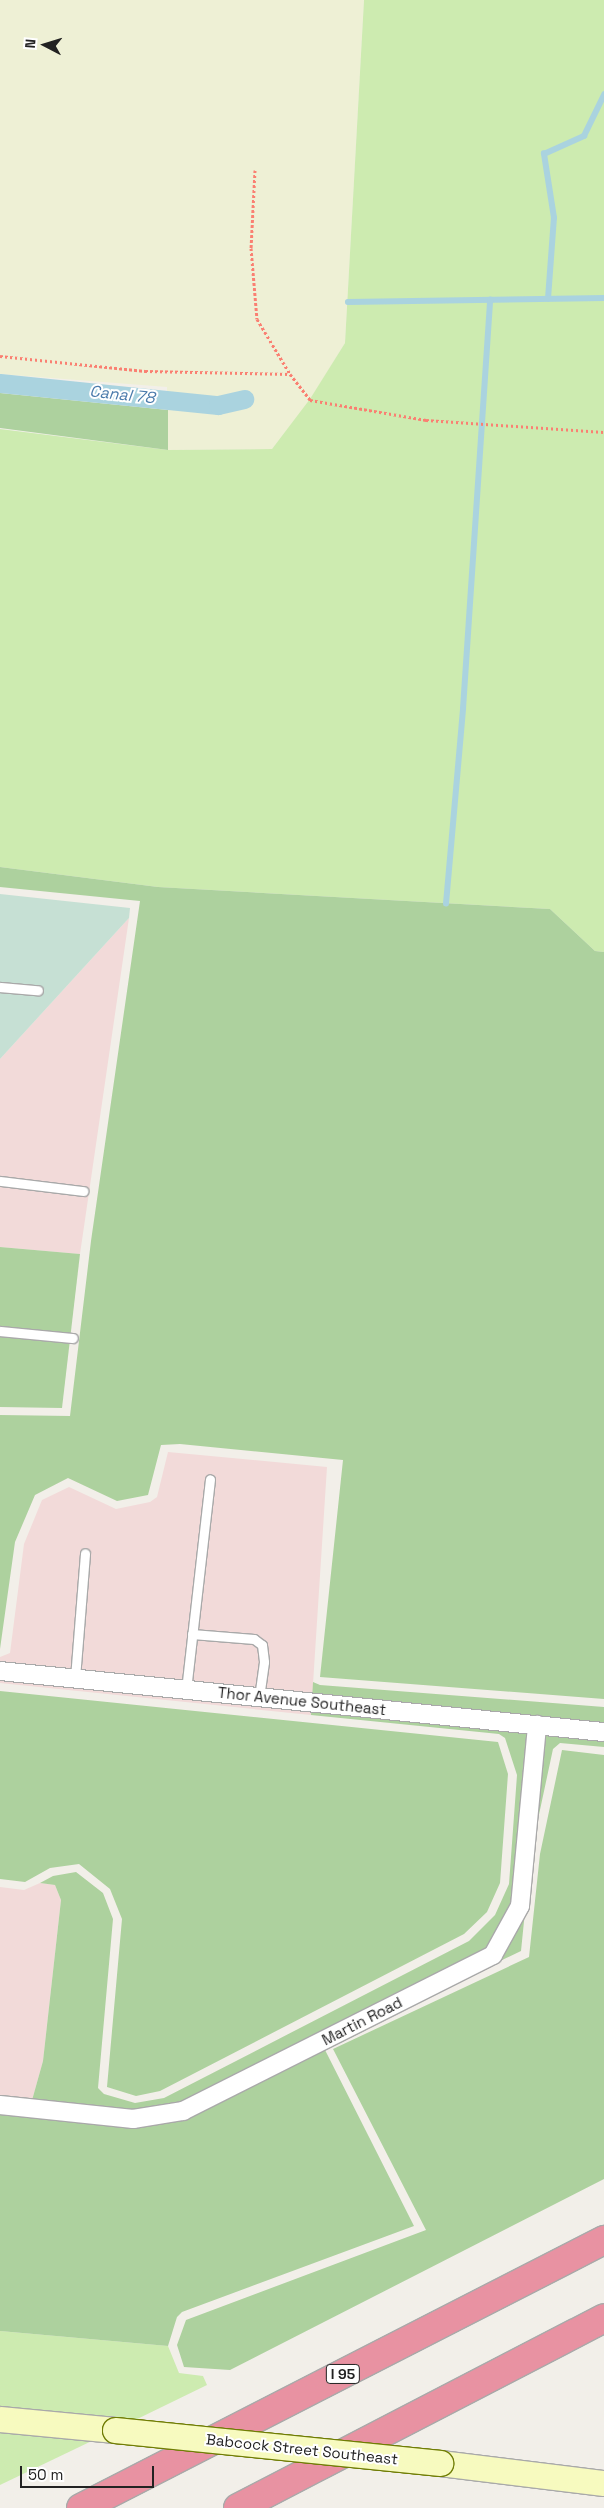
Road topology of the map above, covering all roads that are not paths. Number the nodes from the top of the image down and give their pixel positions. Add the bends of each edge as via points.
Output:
1 (0, 988) edge
2 (38, 990) dead end
3 (0, 1181) edge
4 (83, 1191) dead end
5 (0, 1331) edge
6 (73, 1338) dead end
7 (210, 1479) dead end
8 (85, 1553) dead end
9 (192, 1634) junction
10 (0, 1671) edge
11 (75, 1678) junction
12 (186, 1690) junction
13 (259, 1697) junction
14 (537, 1725) junction
15 (604, 1732) edge
16 (0, 2105) edge
17 (604, 2240) edge
18 (604, 2318) edge
19 (0, 2418) edge
20 (604, 2482) edge
21 (81, 2508) edge
22 (238, 2508) edge

1 - 2 lane
3 - 4 lane
5 - 6 lane
7 - 9 lane
8 - 11 lane
9 - 12 lane
9 - 13 lane via 254,1639 262,1645 264,1662
10 - 11 street, Thor Avenue Southeast
11 - 12 street, Thor Avenue Southeast
12 - 13 street, Thor Avenue Southeast
13 - 14 street, Thor Avenue Southeast
14 - 15 street, Thor Avenue Southeast
14 - 16 street, Martin Road via 520,1906 494,1955 183,2111 133,2118
17 - 21 highway, I 95
18 - 22 highway
19 - 20 main road, Babcock Street Southeast, bridge

